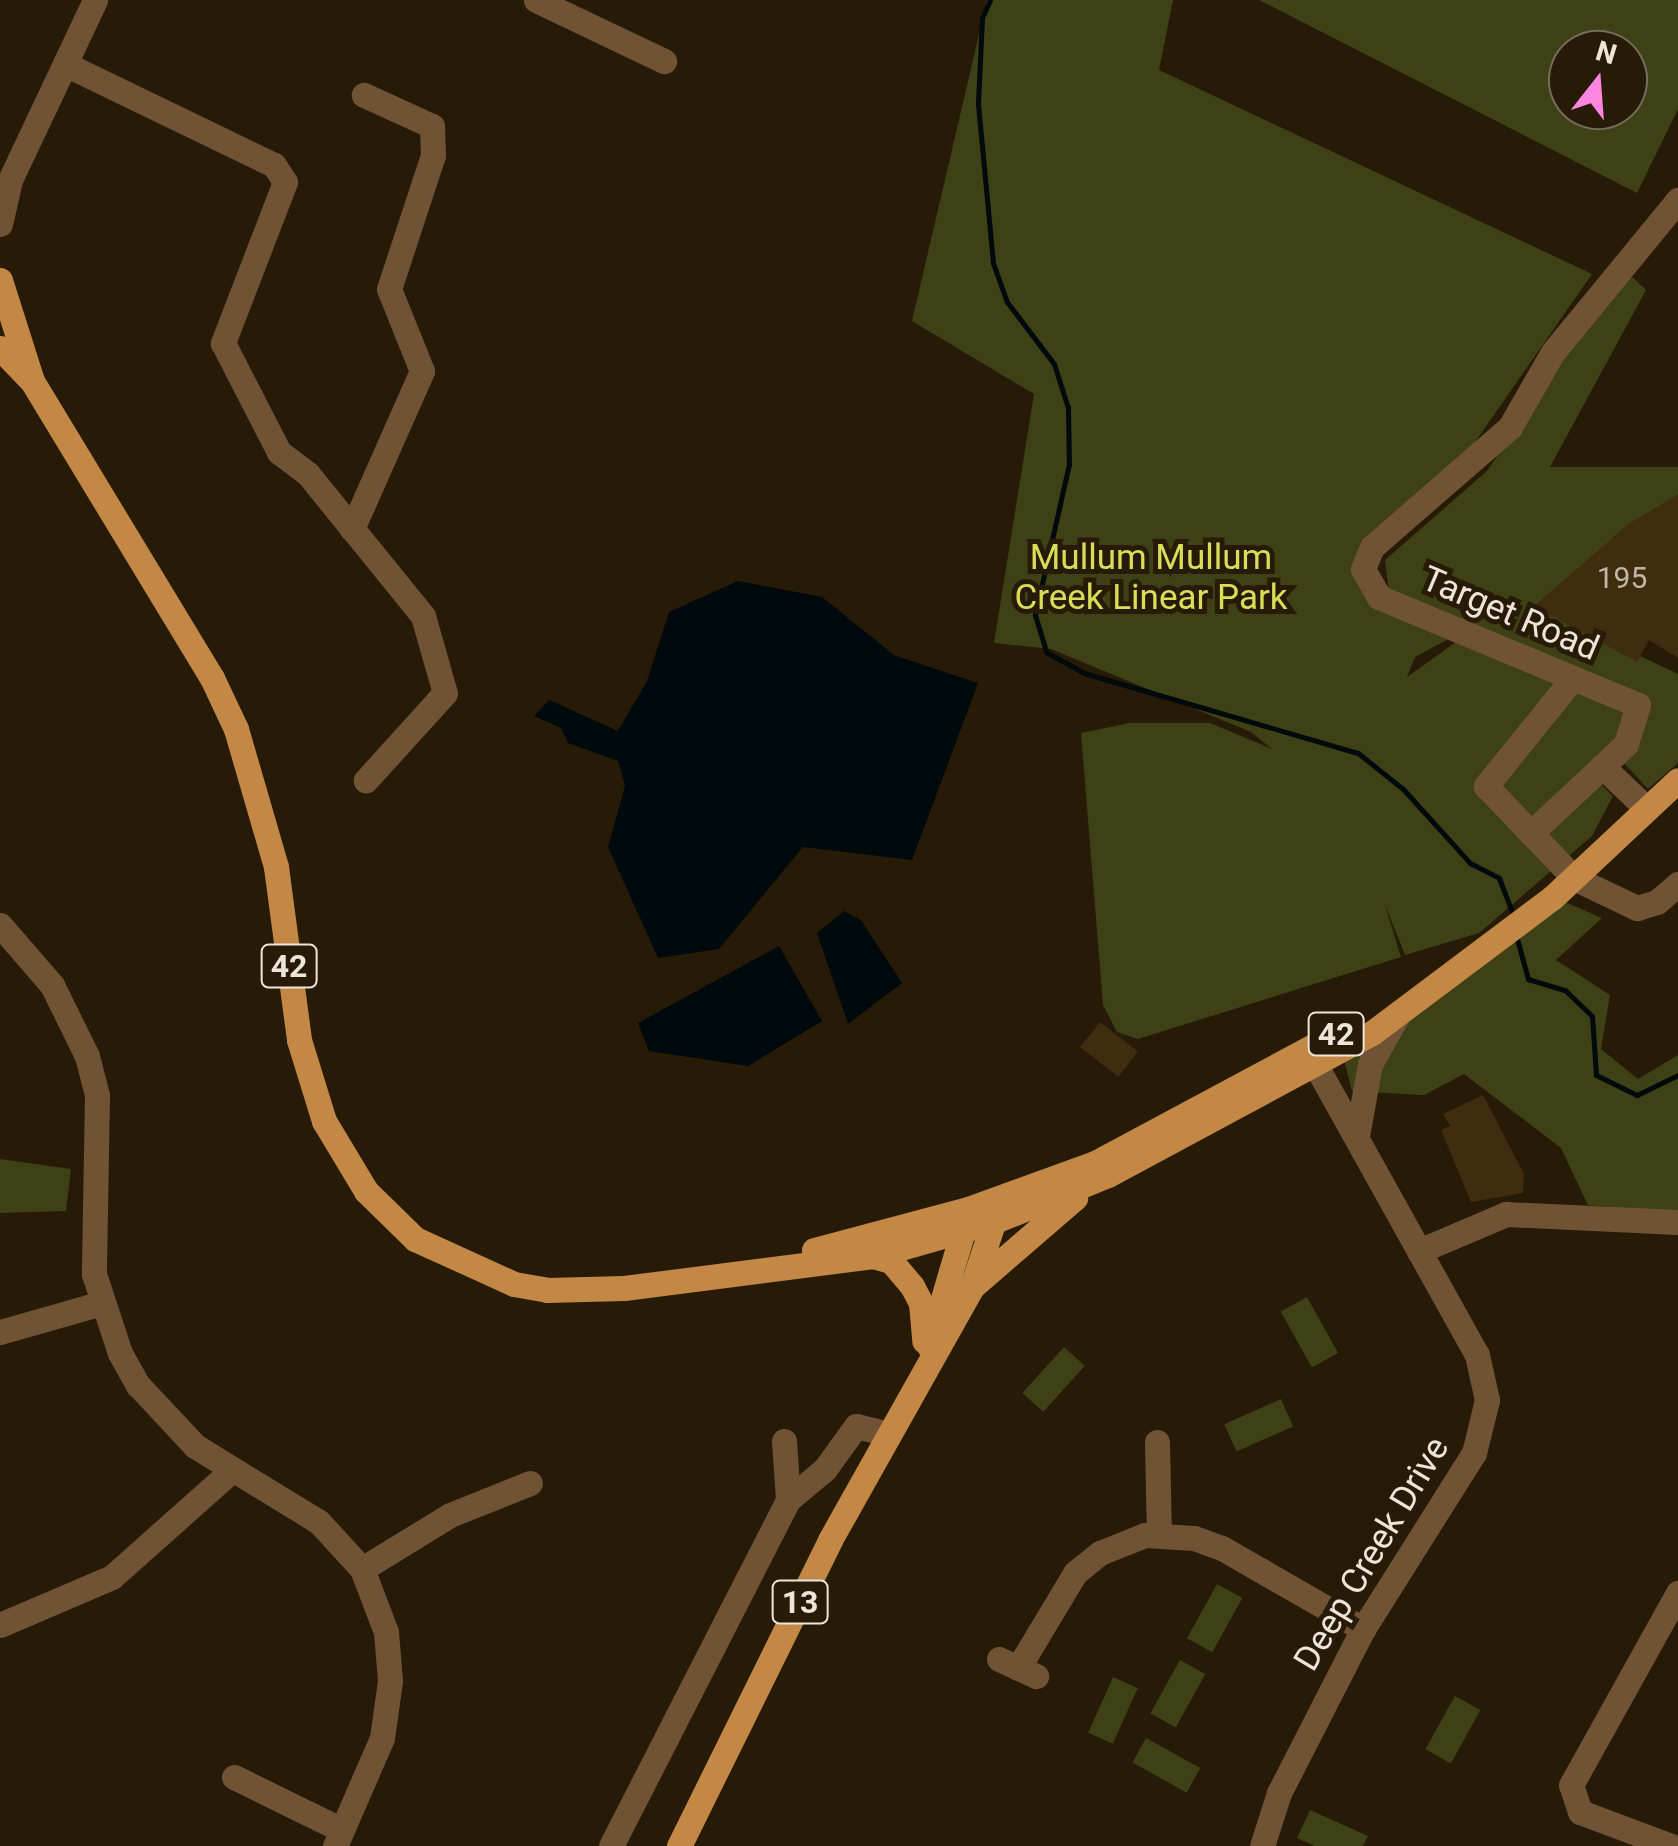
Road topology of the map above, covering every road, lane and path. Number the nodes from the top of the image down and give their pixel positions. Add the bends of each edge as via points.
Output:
1 (94, 0) edge
2 (536, 0) edge
3 (664, 62) dead end
4 (65, 64) junction
5 (364, 95) dead end
6 (5, 185) edge
7 (1678, 200) edge
8 (0, 224) edge
9 (0, 280) edge
10 (12, 364) edge
11 (352, 529) junction
12 (1573, 678) junction
13 (1602, 766) junction
14 (366, 780) dead end
15 (1678, 780) edge
16 (1646, 810) junction
17 (1532, 833) junction
18 (1574, 878) junction
19 (1678, 884) edge
20 (0, 925) edge
21 (1437, 987) junction
22 (1399, 1013) junction
23 (1312, 1058) junction
24 (1357, 1136) junction
25 (1108, 1176) junction
26 (997, 1209) junction
27 (967, 1220) junction
28 (1678, 1222) edge
29 (1419, 1251) junction
30 (873, 1256) junction
31 (740, 1271) junction
32 (972, 1287) junction
33 (102, 1303) junction
34 (0, 1332) edge
35 (926, 1361) junction
36 (887, 1434) junction
37 (784, 1442) dead end
38 (1157, 1442) dead end
39 (232, 1471) junction
40 (530, 1483) dead end
41 (788, 1500) junction
42 (1159, 1535) junction
43 (362, 1569) junction
44 (1678, 1593) edge
45 (0, 1625) edge
46 (1363, 1629) junction
47 (1018, 1668) dead end
48 (234, 1776) dead end
49 (338, 1838) edge
50 (610, 1846) edge
51 (679, 1846) edge
52 (1262, 1846) edge
53 (1671, 1846) edge

1 - 4 street
2 - 3 street
4 - 6 street
4 - 11 street via 274,165 285,182 223,344 278,452 308,474
5 - 11 street via 432,126 433,156 388,288 422,371
6 - 8 street
7 - 12 street, Target Road via 1553,352 1510,427 1372,547 1363,569 1379,597
9 - 10 main road, 42
10 - 31 main road, 42 via 212,678 236,729 276,867 310,1078 324,1120 366,1191 415,1239 514,1284 624,1288
11 - 14 street via 423,616 445,693
12 - 13 street, Target Road via 1638,705 1626,744
12 - 17 street via 1486,786
13 - 16 street
13 - 17 street
15 - 16 main road, 42
16 - 18 main road, 42
17 - 18 street
18 - 19 street via 1637,908 1658,902
18 - 21 main road, 42
20 - 33 street via 52,985 87,1056 97,1095 94,1274
21 - 22 main road, 42
21 - 23 main road, 42 via 1384,1006
22 - 23 main road, 42
22 - 24 street via 1370,1064
23 - 24 street, Deep Creek Drive
23 - 25 main road, 42
23 - 26 main road, 42
24 - 29 street, Deep Creek Drive
25 - 26 main road, 42
25 - 32 main road via 1053,1214
26 - 27 main road, 42
26 - 32 main road, 13
27 - 30 main road, 42
27 - 31 main road, 42
27 - 35 main road, 13
28 - 29 street via 1506,1214
29 - 46 street, Deep Creek Drive via 1477,1355 1486,1386 1485,1423 1462,1474
30 - 31 main road, 42
30 - 35 main road via 892,1261 921,1303
32 - 35 main road, 13
33 - 34 street
33 - 39 street via 138,1384 169,1422
35 - 36 main road, 13
36 - 41 street via 856,1426 824,1469
36 - 51 main road, 13
37 - 41 street
38 - 42 street
39 - 43 street via 319,1522
39 - 45 street via 188,1517 112,1577
40 - 43 street via 450,1515
41 - 50 street
42 - 46 street via 1222,1548
42 - 47 street via 1116,1546 1074,1572
43 - 49 street via 386,1632 389,1709
44 - 53 street via 1571,1785 1580,1812
46 - 52 street, Deep Creek Drive via 1279,1793
48 - 49 street

